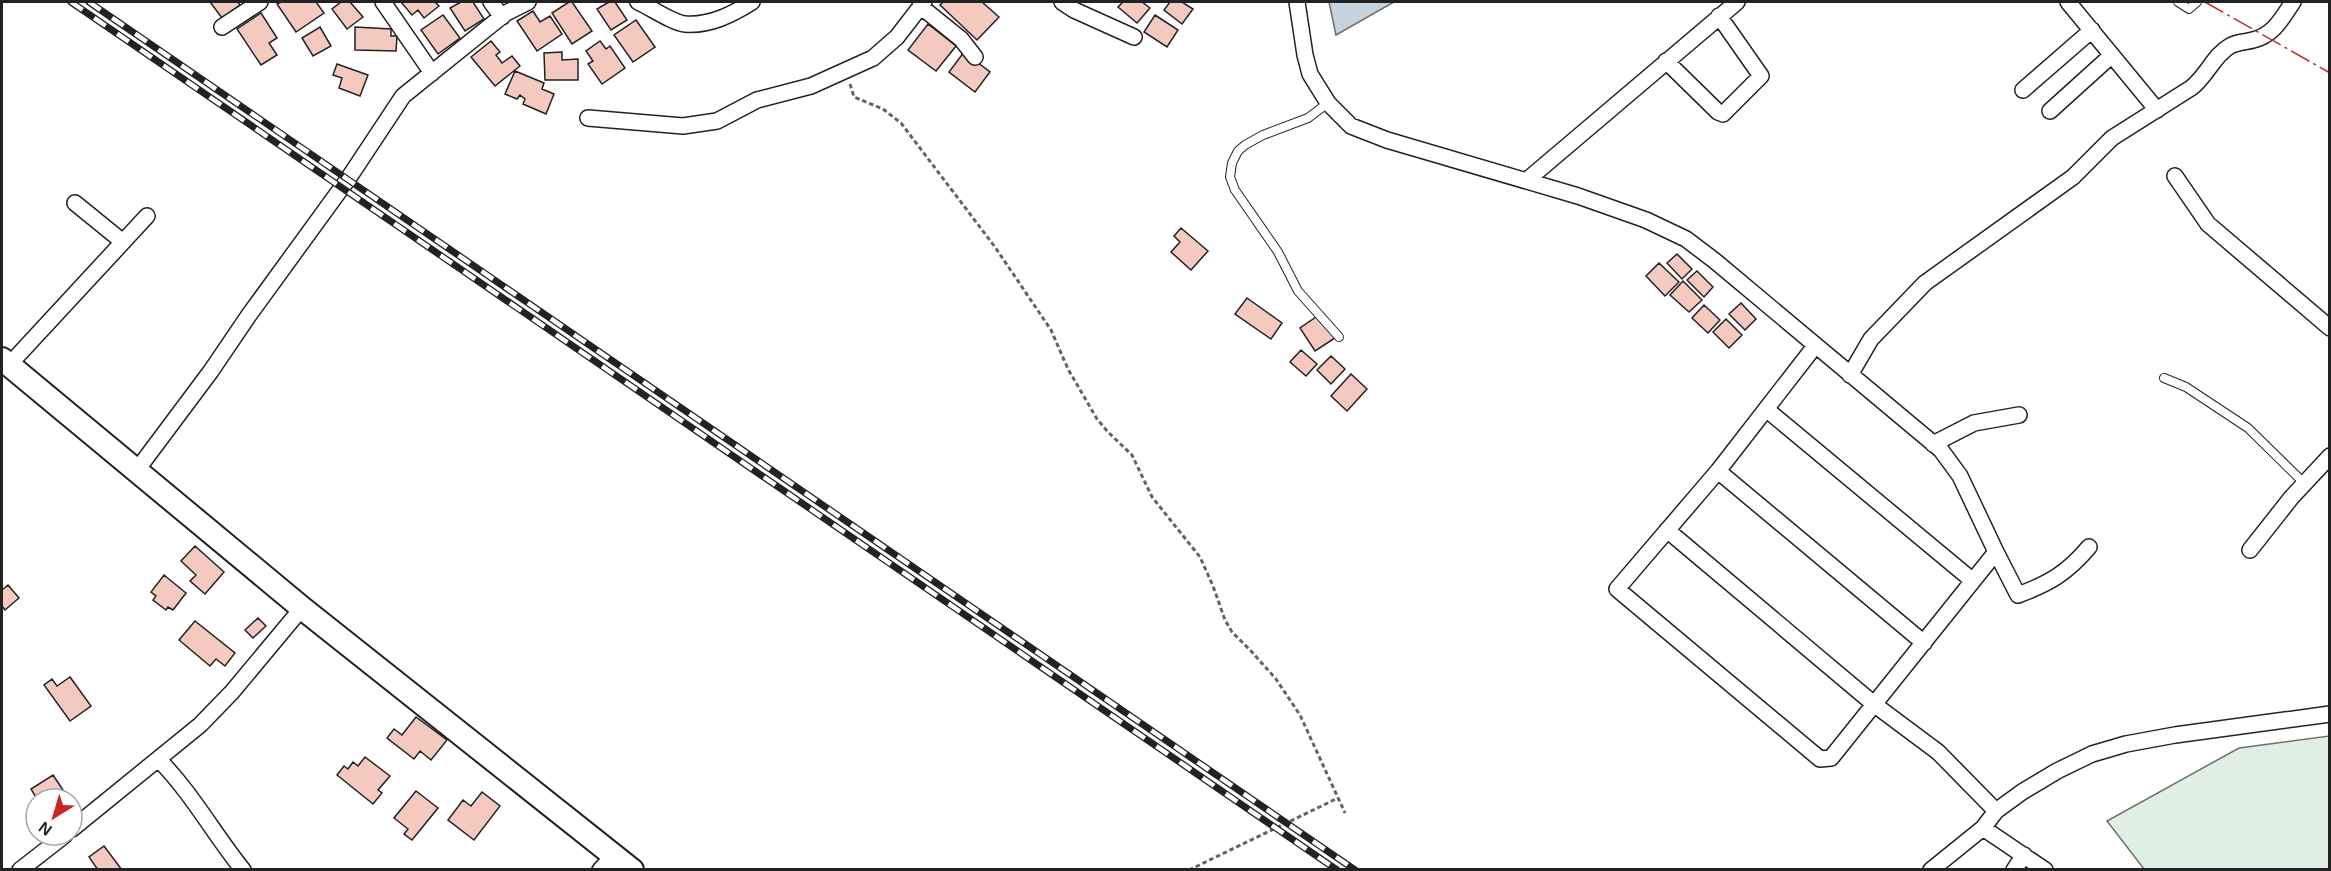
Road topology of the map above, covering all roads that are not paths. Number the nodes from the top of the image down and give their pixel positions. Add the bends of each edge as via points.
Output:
1 (260, 2) edge
2 (383, 2) edge
3 (491, 2) edge
4 (528, 2) edge
5 (638, 2) edge
6 (752, 2) edge
7 (1062, 2) edge
8 (1298, 2) edge
9 (1737, 2) edge
10 (2070, 2) edge
11 (2178, 2) edge
12 (2197, 2) edge
13 (2293, 2) edge
14 (922, 4) edge
15 (1719, 16) junction
16 (502, 17) junction
17 (222, 27) dead end
18 (2092, 30) junction
19 (1134, 37) dead end
20 (2112, 54) junction
21 (975, 57) dead end
22 (1666, 61) junction
23 (432, 72) junction
24 (2023, 90) dead end
25 (1328, 103) junction
26 (2157, 110) junction
27 (2050, 111) dead end
28 (588, 118) dead end
29 (2175, 176) dead end
30 (1526, 181) junction
31 (75, 202) dead end
32 (147, 216) dead end
33 (123, 242) junction
34 (2330, 328) edge
35 (1339, 337) dead end
36 (1815, 346) junction
37 (5, 362) edge
38 (1850, 375) junction
39 (2164, 378) dead end
40 (1766, 409) junction
41 (2019, 415) dead end
42 (1933, 444) junction
43 (2330, 456) edge
44 (137, 470) junction
45 (1718, 471) junction
46 (2304, 483) junction
47 (1667, 530) junction
48 (2089, 547) dead end
49 (2250, 550) dead end
50 (1996, 552) junction
51 (1973, 581) junction
52 (302, 608) junction
53 (1924, 643) junction
54 (1875, 705) junction
55 (2330, 714) edge
56 (159, 760) junction
57 (1996, 812) junction
58 (84, 819) edge
59 (1983, 828) junction
60 (50, 847) edge
61 (2024, 855) junction
62 (616, 865) edge
63 (20, 870) edge
64 (243, 870) edge
65 (1931, 870) edge
66 (2014, 870) edge
67 (2045, 870) edge

1 - 17 street
2 - 23 street
3 - 16 street
4 - 16 street
5 - 6 street via 684,24 731,15
7 - 19 street
8 - 25 street via 1310,74
9 - 15 street
10 - 18 street
11 - 12 lane via 2189,9
13 - 26 street via 2273,30 2255,40 2231,45 2200,81
14 - 21 street
14 - 28 street via 886,49 873,58 822,82 763,98 726,118 683,126
15 - 22 street
15 - 22 street via 1761,76 1723,114
16 - 23 street
18 - 20 street
18 - 24 street
20 - 26 street
20 - 27 street
22 - 30 street
23 - 44 street via 403,96 348,179
25 - 30 street via 1342,118 1366,133
25 - 35 lane via 1308,118 1245,145 1232,163 1230,177 1298,291
26 - 38 street via 2112,138 2073,177 1925,283 1871,339
29 - 34 street via 2208,224
30 - 36 street via 1633,215 1686,239
31 - 33 street
32 - 33 street
33 - 37 street
36 - 38 street
36 - 40 street
37 - 44 street
38 - 42 street
39 - 46 lane via 2186,387 2248,428
40 - 45 street
40 - 51 street
41 - 42 street via 1974,423
42 - 50 street via 1960,476
43 - 46 street
44 - 52 street
45 - 47 street
45 - 53 street
46 - 49 street
47 - 54 street
47 - 54 street via 1617,589 1820,759 1831,758
48 - 50 street via 2072,568 2018,595
50 - 51 street
51 - 53 street
52 - 56 street via 232,692
52 - 62 street
53 - 54 street
54 - 57 street via 1938,752
55 - 57 street via 2126,744 2092,754 2040,780
56 - 58 street
56 - 64 street via 172,772
57 - 59 street
59 - 61 street
59 - 65 street
60 - 63 street
61 - 66 street
61 - 67 street

